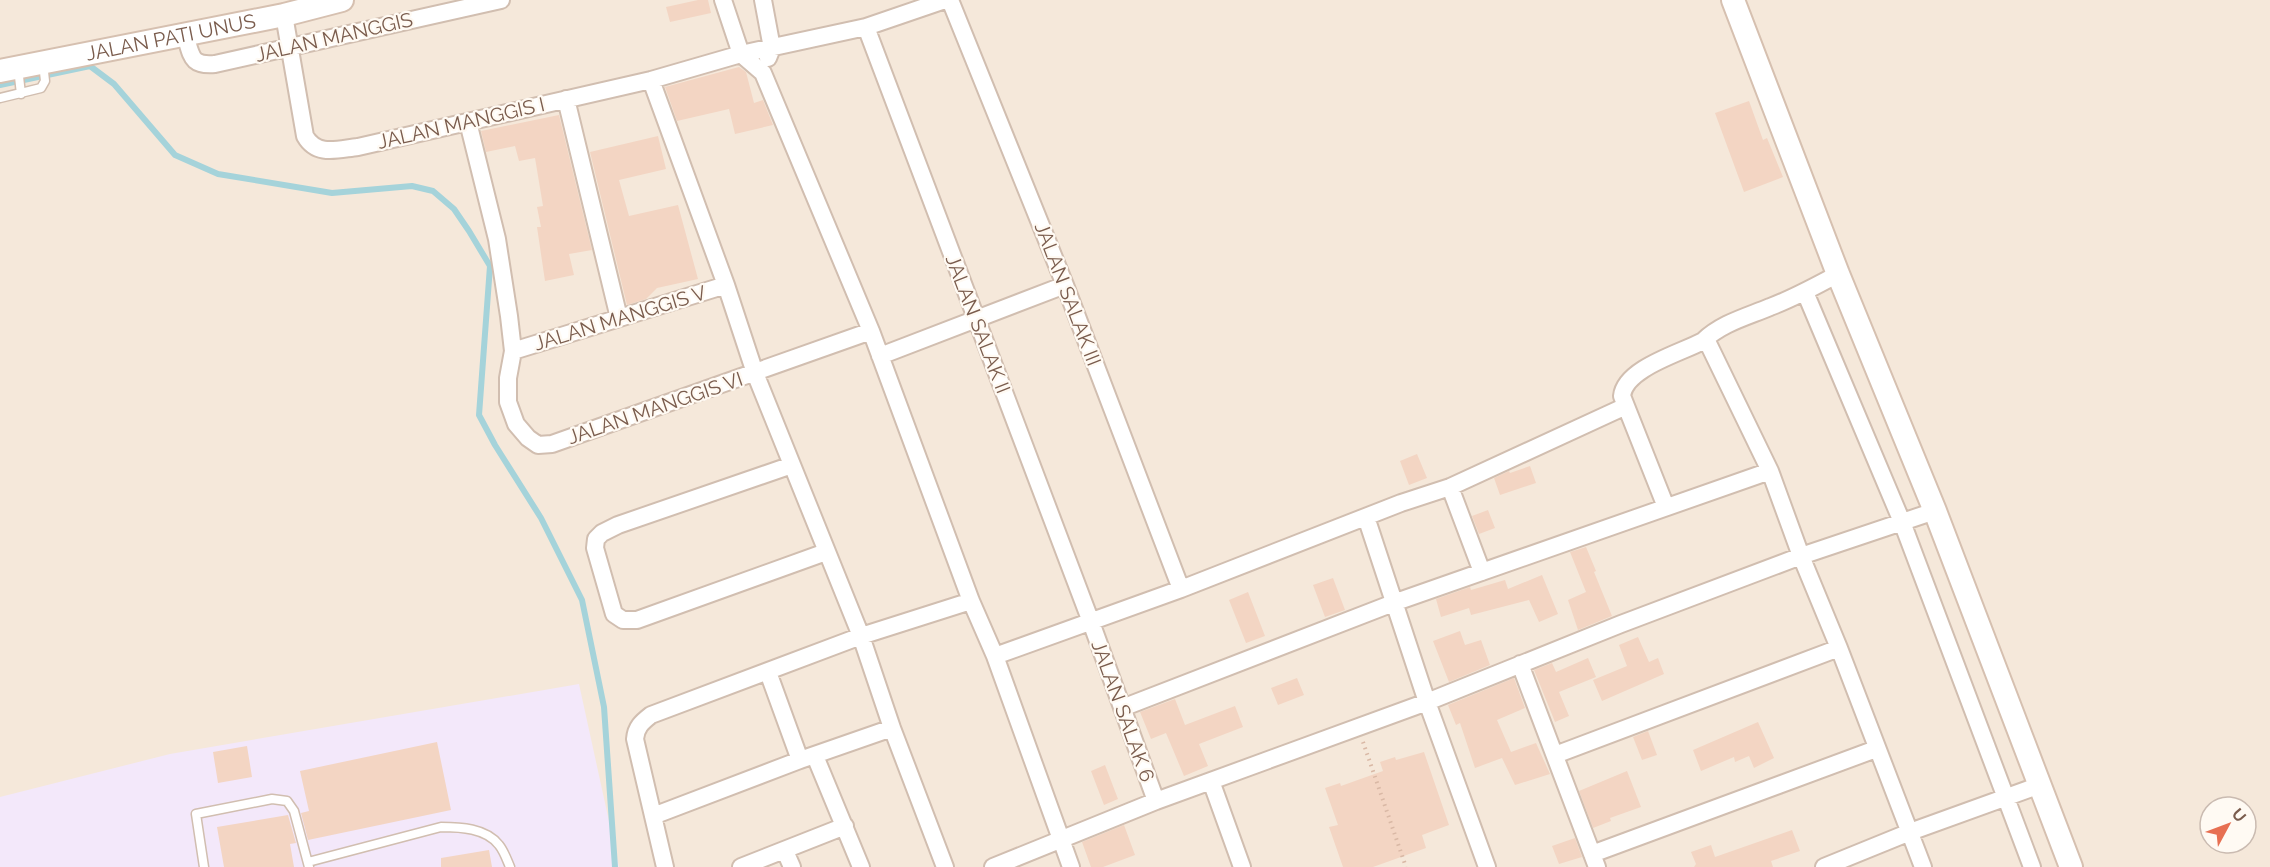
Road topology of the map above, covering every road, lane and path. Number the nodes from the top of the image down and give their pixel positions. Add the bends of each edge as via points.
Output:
1 (342, 0) edge
2 (501, 0) edge
3 (723, 0) edge
4 (763, 0) edge
5 (945, 0) edge
6 (950, 0) edge
7 (1733, 0) edge
8 (316, 3) edge
9 (866, 27) junction
10 (287, 31) junction
11 (188, 46) junction
12 (772, 48) junction
13 (741, 54) junction
14 (763, 73) junction
15 (16, 79) edge
16 (651, 80) junction
17 (0, 98) edge
18 (566, 99) junction
19 (468, 122) junction
20 (1838, 274) junction
21 (726, 285) junction
22 (1065, 285) junction
23 (1805, 292) junction
24 (619, 318) junction
25 (976, 320) junction
26 (871, 331) junction
27 (1706, 339) junction
28 (513, 351) junction
29 (880, 356) junction
30 (755, 373) junction
31 (1626, 406) junction
32 (792, 465) junction
33 (1770, 471) junction
34 (1450, 487) junction
35 (1666, 507) junction
36 (1935, 511) junction
37 (1366, 517) junction
38 (1902, 522) junction
39 (826, 552) junction
40 (1801, 556) junction
41 (1482, 572) junction
42 (1181, 589) junction
43 (971, 601) junction
44 (1396, 602) junction
45 (1091, 621) junction
46 (861, 636) junction
47 (1839, 648) junction
48 (995, 656) junction
49 (1521, 664) junction
50 (768, 672) junction
51 (1427, 702) junction
52 (1122, 708) junction
53 (1357, 727) junction
54 (892, 728) junction
55 (1876, 749) junction
56 (1555, 755) junction
57 (808, 758) junction
58 (1211, 781) junction
59 (2040, 785) junction
60 (2005, 797) junction
61 (1156, 801) junction
62 (653, 816) junction
63 (845, 826) junction
64 (1910, 832) junction
65 (1061, 840) junction
66 (785, 851) junction
67 (1595, 861) edge
68 (308, 864) edge
69 (204, 867) edge
70 (510, 867) edge
71 (665, 867) edge
72 (741, 867) edge
73 (792, 867) edge
74 (861, 867) edge
75 (945, 867) edge
76 (993, 867) edge
77 (1071, 867) edge
78 (1242, 867) edge
79 (1406, 867) edge
80 (1487, 867) edge
81 (1824, 867) edge
82 (1923, 867) edge
83 (2032, 867) edge
84 (2071, 867) edge

1 - 8 main road, JALAN PATI UNUS
2 - 10 street, JALAN MANGGIS
3 - 13 street
4 - 12 street
5 - 9 street, JALAN MANGGIS I
6 - 22 street, JALAN SALAK III
7 - 20 main road
8 - 10 main road, JALAN PATI UNUS
9 - 12 street, JALAN MANGGIS I
9 - 25 street, JALAN SALAK II
10 - 11 main road, JALAN PATI UNUS
10 - 11 street, JALAN MANGGIS via 215,64 200,64
10 - 19 street, JALAN MANGGIS I via 305,136 318,150 358,147
11 - 15 main road, JALAN PATI UNUS
12 - 13 street, JALAN MANGGIS I
12 - 14 street
13 - 14 street
13 - 16 street, JALAN MANGGIS I
14 - 26 street
15 - 17 lane
16 - 18 street, JALAN MANGGIS I
16 - 21 street
18 - 19 street, JALAN MANGGIS I
18 - 24 street
19 - 28 street via 497,239
20 - 23 street
20 - 36 main road
21 - 24 street, JALAN MANGGIS V
21 - 30 street
22 - 25 street
22 - 42 street, JALAN SALAK III
23 - 27 street via 1728,323
23 - 38 street
24 - 28 street, JALAN MANGGIS V
25 - 29 street
25 - 45 street, JALAN SALAK II
26 - 29 street
26 - 30 street, JALAN MANGGIS VI
27 - 31 street via 1633,376 1622,390
27 - 33 street
28 - 30 street, JALAN MANGGIS VI via 508,402 516,424 538,445 552,444
29 - 43 street
30 - 32 street
31 - 34 street
31 - 35 street
32 - 39 street
32 - 39 street via 602,533 596,539 596,548 614,614 623,620 636,620
33 - 35 street
33 - 40 street
34 - 37 street
34 - 41 street
35 - 41 street
36 - 38 street
36 - 59 main road
37 - 42 street
37 - 44 street
38 - 40 street
38 - 60 street
39 - 46 street
40 - 47 street
40 - 49 street
41 - 44 street
42 - 45 street
43 - 46 street
43 - 48 street
44 - 51 street
44 - 52 street
45 - 48 street
45 - 52 street, JALAN SALAK 6
46 - 50 street
46 - 54 street
47 - 55 street
47 - 56 street
48 - 65 street
49 - 51 street
49 - 56 street
50 - 57 street
50 - 62 street via 651,715 641,723 635,739
51 - 53 street
51 - 80 street
52 - 61 street, JALAN SALAK 6
53 - 58 street
53 - 79 path
54 - 57 street
54 - 75 street
55 - 64 street
55 - 67 street
56 - 67 street
57 - 62 street
57 - 63 street
58 - 61 street
58 - 78 street
59 - 60 street
59 - 84 main road
60 - 64 street
60 - 83 street
61 - 65 street
62 - 71 street
63 - 66 street
63 - 74 street
64 - 81 street
64 - 82 street
65 - 76 street
65 - 77 street
66 - 72 street
66 - 73 street
68 - 69 lane via 294,811 287,801 272,799 196,814
68 - 70 lane via 441,827 463,827 499,844

